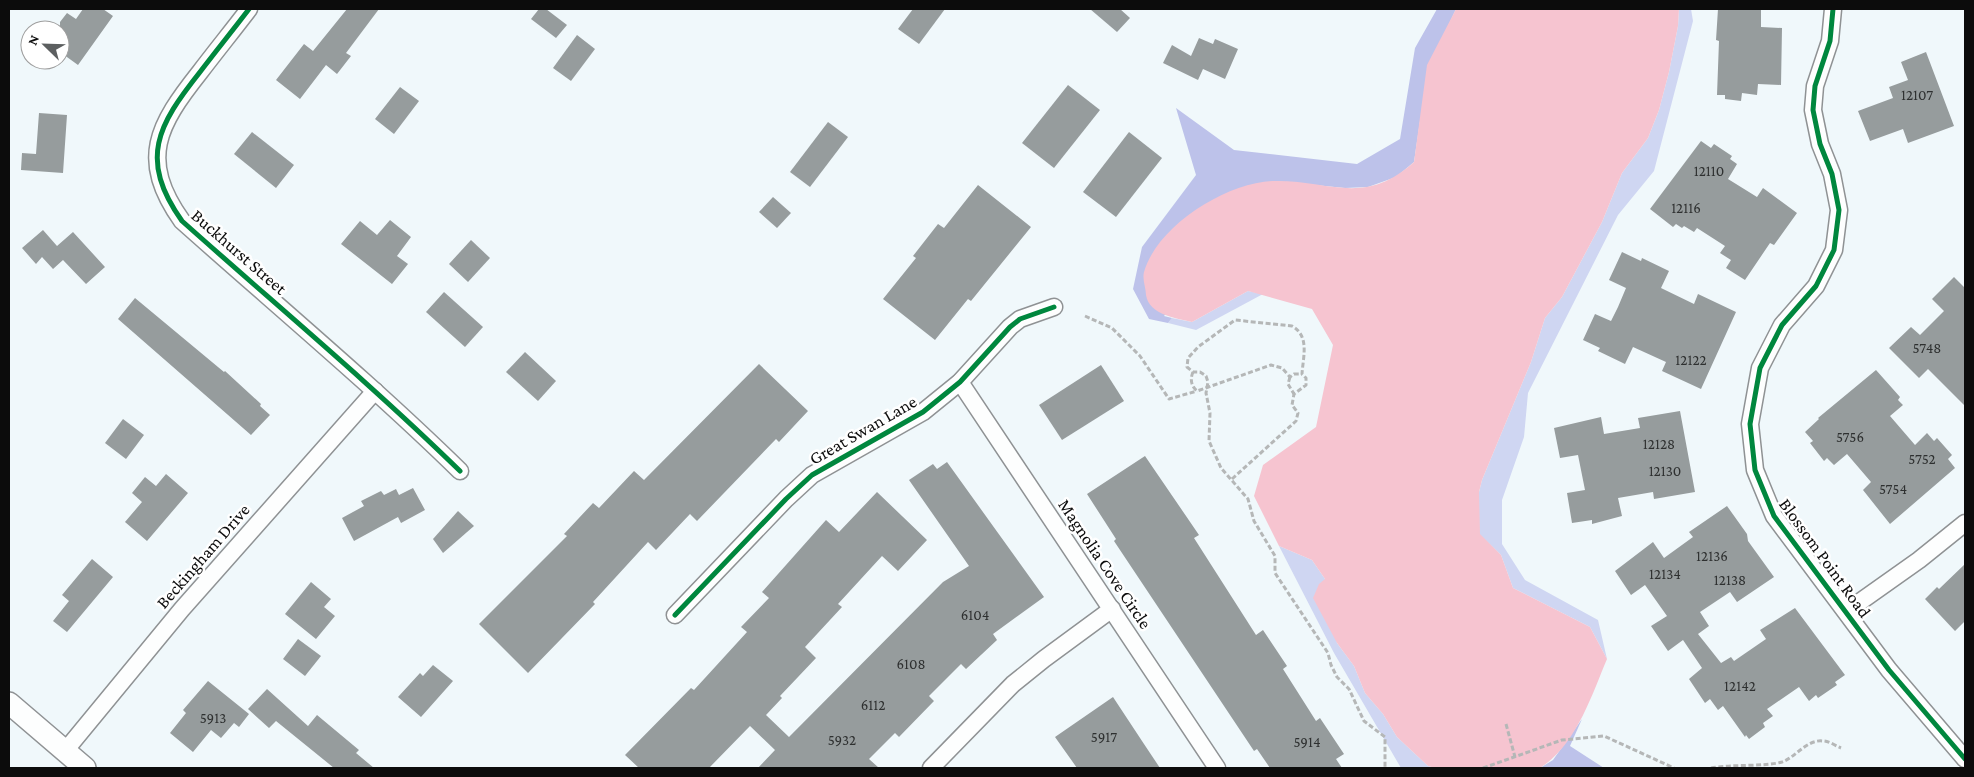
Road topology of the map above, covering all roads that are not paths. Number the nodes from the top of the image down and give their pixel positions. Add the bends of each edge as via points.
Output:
1 (249, 9) edge
2 (1833, 9) edge
3 (1054, 307) dead end
4 (960, 382) junction
5 (375, 391) junction
6 (460, 471) dead end
7 (1965, 523) edge
8 (1112, 609) junction
9 (1847, 611) junction
10 (675, 615) dead end
11 (9, 702) edge
12 (65, 751) junction
13 (1965, 759) edge
14 (85, 768) edge
15 (931, 768) edge
16 (1217, 768) edge

1 - 5 street, Buckhurst Street via 176,102 165,121 157,159 161,184 169,204 182,221
2 - 9 street, Blossom Point Road via 1830,41 1815,86 1813,110 1839,210 1834,250 1816,286 1782,325 1760,368 1750,424 1754,470 1774,516
3 - 4 street, Great Swan Lane via 1020,319
4 - 8 street, Magnolia Cove Circle
4 - 10 street, Great Swan Lane via 915,417 812,476
5 - 6 street, Buckhurst Street
5 - 12 street, Beckingham Drive via 182,610
7 - 9 street
8 - 15 street via 1013,684
8 - 16 street, Magnolia Cove Circle
9 - 13 street, Blossom Point Road via 1889,670
11 - 12 street
12 - 14 street

